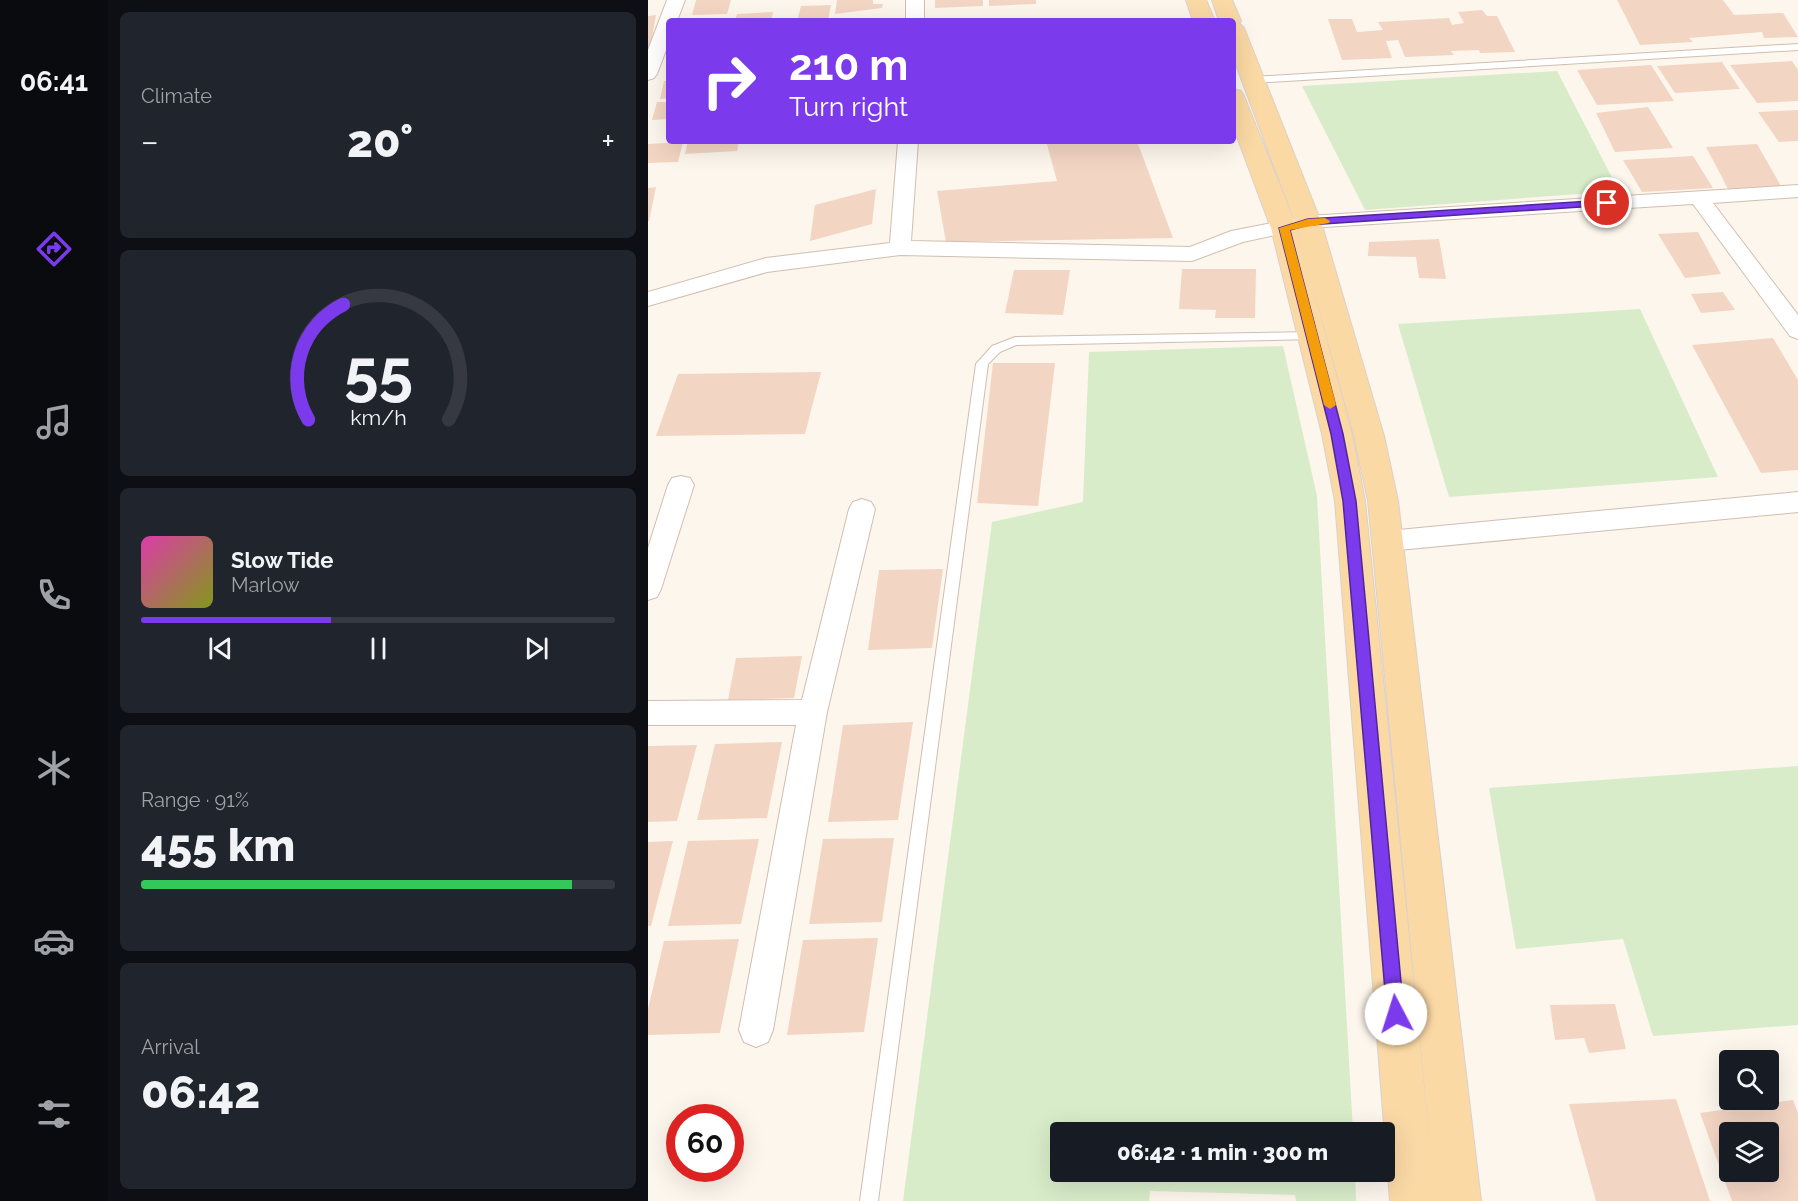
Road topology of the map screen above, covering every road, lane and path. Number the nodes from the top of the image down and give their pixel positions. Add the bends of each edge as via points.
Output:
1 (676, 0) edge
2 (915, 0) edge
3 (1196, 0) edge
4 (1222, 0) edge
5 (669, 18) edge
6 (915, 18) edge
7 (1203, 18) edge
8 (1229, 18) edge
9 (666, 26) edge
10 (1236, 46) edge
11 (1798, 47) edge
12 (666, 73) edge
13 (648, 74) edge
14 (1243, 88) edge
15 (908, 144) edge
16 (1798, 190) edge
17 (1698, 197) junction
18 (1296, 225) junction
19 (900, 248) junction
20 (648, 299) edge
21 (1798, 331) edge
22 (1312, 336) junction
23 (681, 485) dead end
24 (1798, 502) edge
25 (862, 509) dead end
26 (1388, 541) junction
27 (648, 589) edge
28 (813, 712) junction
29 (648, 713) edge
30 (756, 1030) dead end
31 (869, 1201) edge
32 (1413, 1201) edge
33 (1458, 1201) edge

1 - 5 street
2 - 6 street
3 - 7 main road
4 - 8 main road
9 - 13 street
10 - 14 main road
11 - 14 lane
12 - 13 street
14 - 18 main road
15 - 19 street
16 - 17 street
17 - 18 street
17 - 21 street
18 - 19 street via 1238,236 1192,254
18 - 22 main road
18 - 26 main road via 1369,436
19 - 20 street via 766,265
22 - 31 lane via 1015,341 998,346 982,364
22 - 32 main road via 1350,501
23 - 27 street
24 - 26 street
25 - 28 street
26 - 33 main road
28 - 29 street
28 - 30 street

